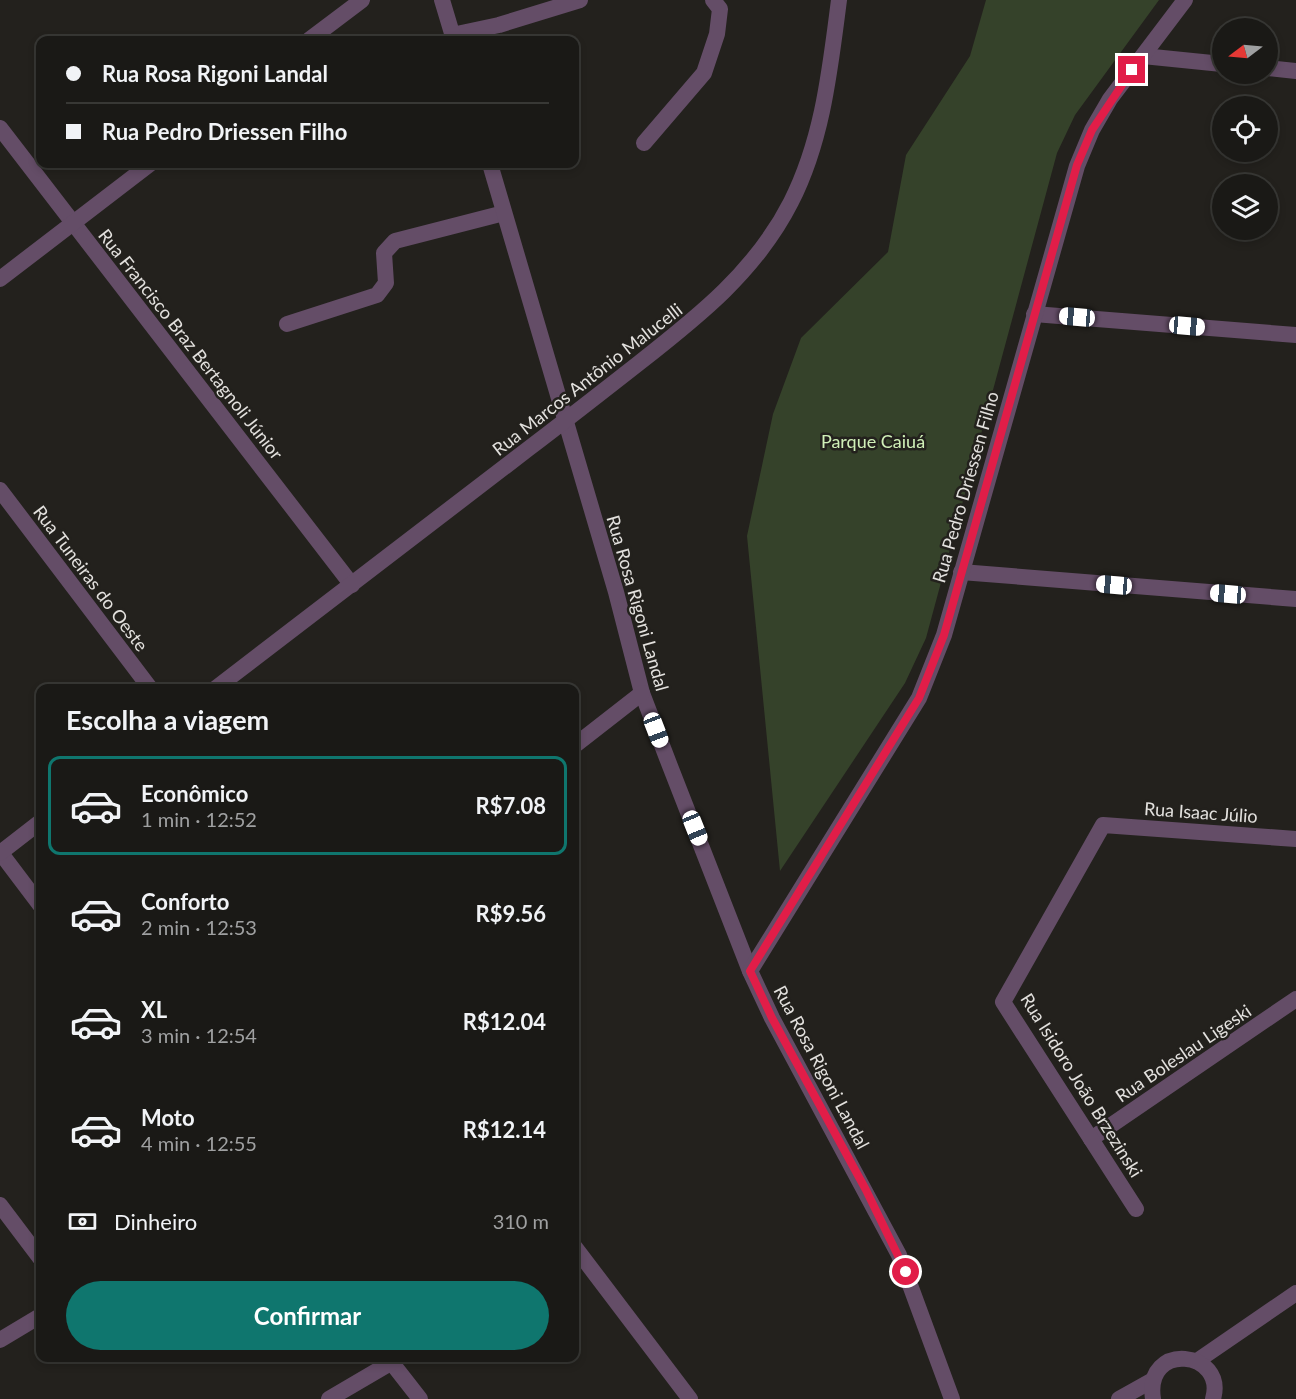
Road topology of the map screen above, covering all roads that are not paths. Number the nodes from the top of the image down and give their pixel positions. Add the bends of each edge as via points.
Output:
1 (362, 0) edge
2 (442, 0) edge
3 (580, 0) edge
4 (713, 0) edge
5 (839, 0) edge
6 (1185, 0) edge
7 (314, 36) edge
8 (452, 36) edge
9 (460, 36) edge
10 (1143, 56) junction
11 (1212, 63) edge
12 (1278, 69) edge
13 (1296, 71) edge
14 (0, 128) edge
15 (644, 143) dead end
16 (145, 168) edge
17 (491, 168) edge
18 (504, 213) junction
19 (73, 223) junction
20 (0, 279) edge
21 (1035, 314) junction
22 (287, 324) dead end
23 (1296, 335) edge
24 (565, 421) junction
25 (0, 490) edge
26 (961, 572) junction
27 (352, 585) junction
28 (1296, 600) edge
29 (147, 684) edge
30 (221, 684) edge
31 (642, 693) junction
32 (579, 742) edge
33 (36, 825) edge
34 (1103, 825) joint
35 (1296, 838) edge
36 (0, 852) edge
37 (36, 900) edge
38 (750, 971) junction
39 (1296, 999) edge
40 (1091, 1139) junction
41 (0, 1205) edge
42 (1136, 1209) dead end
43 (36, 1253) edge
44 (579, 1253) edge
45 (1296, 1293) edge
46 (36, 1318) edge
47 (0, 1340) edge
48 (1197, 1361) junction
49 (387, 1362) edge
50 (392, 1362) edge
51 (1153, 1380) junction
52 (329, 1399) edge
53 (420, 1399) edge
54 (690, 1399) edge
55 (952, 1399) edge
56 (1119, 1399) edge
57 (1153, 1399) edge
58 (1213, 1399) edge

1 - 7 street
2 - 8 street
3 - 9 street
4 - 15 street via 720,9 717,34 704,73
5 - 24 street, Rua Marcos Antônio Malucelli via 822,114 810,158 791,202 766,244 735,283 705,311
6 - 10 street, Rua Pedro Driessen Filho
10 - 11 street
10 - 21 street, Rua Pedro Driessen Filho via 1110,99 1085,148
12 - 13 street
14 - 19 street, Rua Francisco Braz Bertagnoli Júnior
16 - 19 street
17 - 18 street, Rua Rosa Rigoni Landal
18 - 22 street via 395,241 384,253 386,283 377,295
18 - 24 street, Rua Rosa Rigoni Landal
19 - 20 street
19 - 27 street, Rua Francisco Braz Bertagnoli Júnior
21 - 23 street
21 - 26 street, Rua Pedro Driessen Filho
24 - 27 street, Rua Marcos Antônio Malucelli
24 - 31 street, Rua Rosa Rigoni Landal
25 - 29 street, Rua Tuneiras do Oeste
26 - 28 street
26 - 38 street, Rua Pedro Driessen Filho via 938,653 919,698
27 - 30 street, Rua Marcos Antônio Malucelli
31 - 32 street
31 - 38 street, Rua Rosa Rigoni Landal
33 - 36 street
34 - 35 street, Rua Isaac Júlio
34 - 40 street, Rua Isidoro João Brzezinski via 1003,1002
36 - 37 street
38 - 55 street, Rua Rosa Rigoni Landal via 899,1255
39 - 40 street, Rua Boleslau Ligeski
40 - 42 street, Rua Isidoro João Brzezinski
41 - 43 street
44 - 54 street
45 - 48 street
46 - 47 street
48 - 51 street via 1174,1359 1161,1367
48 - 58 street via 1211,1375
49 - 52 street
50 - 53 street
51 - 56 street
51 - 57 street

